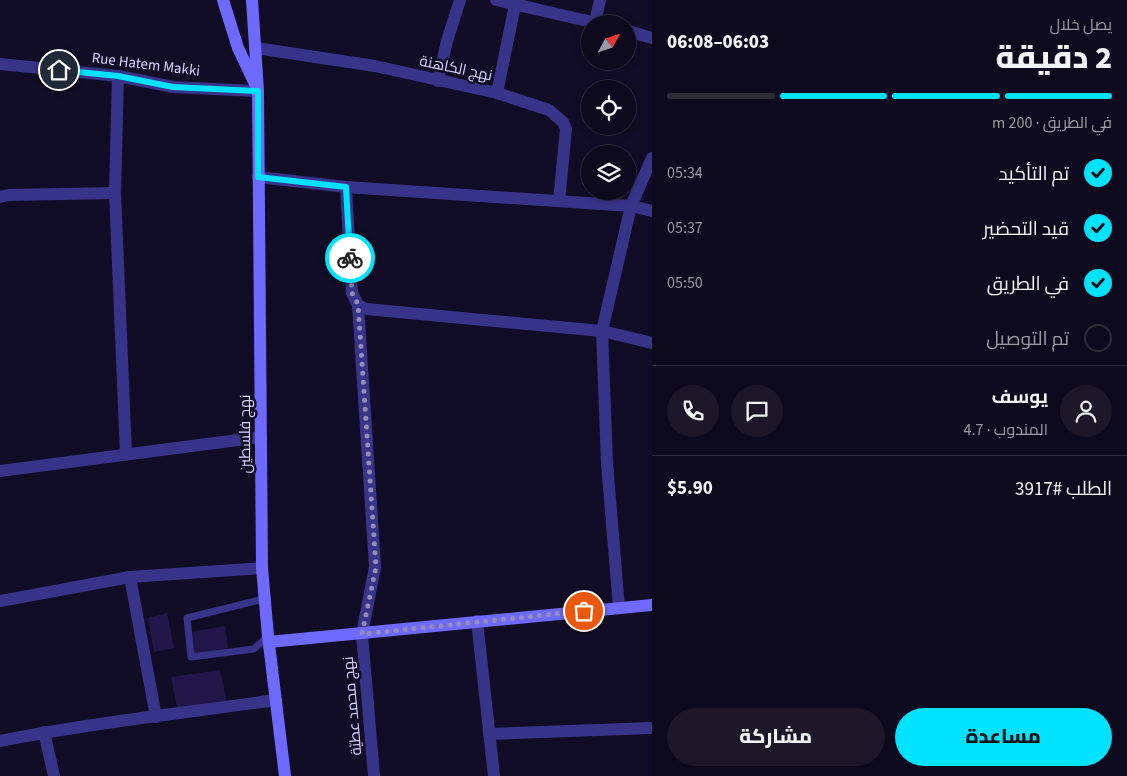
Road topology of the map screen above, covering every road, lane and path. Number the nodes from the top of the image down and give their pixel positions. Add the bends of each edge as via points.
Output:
1 (223, 0) edge
2 (252, 0) edge
3 (460, 0) edge
4 (496, 0) edge
5 (600, 0) edge
6 (516, 2) edge
7 (599, 15) edge
8 (581, 19) edge
9 (636, 33) edge
10 (652, 38) edge
11 (256, 48) junction
12 (0, 64) edge
13 (118, 76) junction
14 (438, 81) junction
15 (258, 91) junction
16 (497, 93) junction
17 (652, 158) edge
18 (258, 177) junction
19 (346, 187) junction
20 (115, 193) junction
21 (0, 197) edge
22 (559, 201) junction
23 (631, 206) junction
24 (652, 211) edge
25 (358, 304) junction
26 (602, 330) junction
27 (652, 343) edge
28 (261, 437) junction
29 (126, 454) junction
30 (0, 471) edge
31 (262, 568) junction
32 (130, 577) junction
33 (264, 599) junction
34 (0, 601) edge
35 (652, 605) edge
36 (619, 608) junction
37 (477, 621) junction
38 (362, 634) junction
39 (268, 639) junction
40 (276, 700) junction
41 (156, 718) junction
42 (652, 728) edge
43 (44, 732) junction
44 (489, 734) junction
45 (0, 741) edge
46 (54, 776) edge
47 (285, 776) edge
48 (374, 776) edge
49 (494, 776) edge

1 - 15 main road, نهج فلسطين via 238,48
2 - 11 main road, نهج فلسطين
3 - 14 street
4 - 6 street
5 - 7 street
6 - 8 street
6 - 16 street
9 - 10 street
11 - 14 street, نهج الكاهنة via 375,66
11 - 15 main road, نهج فلسطين
12 - 13 street, Rue Hatem Makki
13 - 15 street, Rue Hatem Makki via 173,87
13 - 20 street
14 - 16 street, نهج الكاهنة
15 - 18 main road, نهج فلسطين
16 - 22 street, نهج الكاهنة via 549,110 563,122 566,136
17 - 23 street
18 - 19 street
18 - 28 main road, نهج فلسطين
19 - 22 street
19 - 25 street, نهج محمد عطيّة via 352,293
20 - 21 street
20 - 29 street
22 - 23 street
23 - 24 street
23 - 26 street
25 - 26 street via 366,309
25 - 38 street, نهج محمد عطيّة via 376,567
26 - 27 street
26 - 36 street via 607,463
28 - 29 street
28 - 31 main road, نهج فلسطين
29 - 30 street
31 - 32 street
31 - 33 main road, نهج فلسطين
32 - 34 street
32 - 41 street
33 - 39 main road, نهج فلسطين
33 - 39 lane via 187,618 191,656 254,649
35 - 36 main road
36 - 37 main road
37 - 38 main road
37 - 44 street
38 - 39 main road
38 - 48 street, نهج محمد عطيّة
39 - 40 main road, نهج فلسطين
40 - 41 street
40 - 47 main road, نهج فلسطين
41 - 43 street
42 - 44 street
43 - 45 street
43 - 46 street
44 - 49 street

